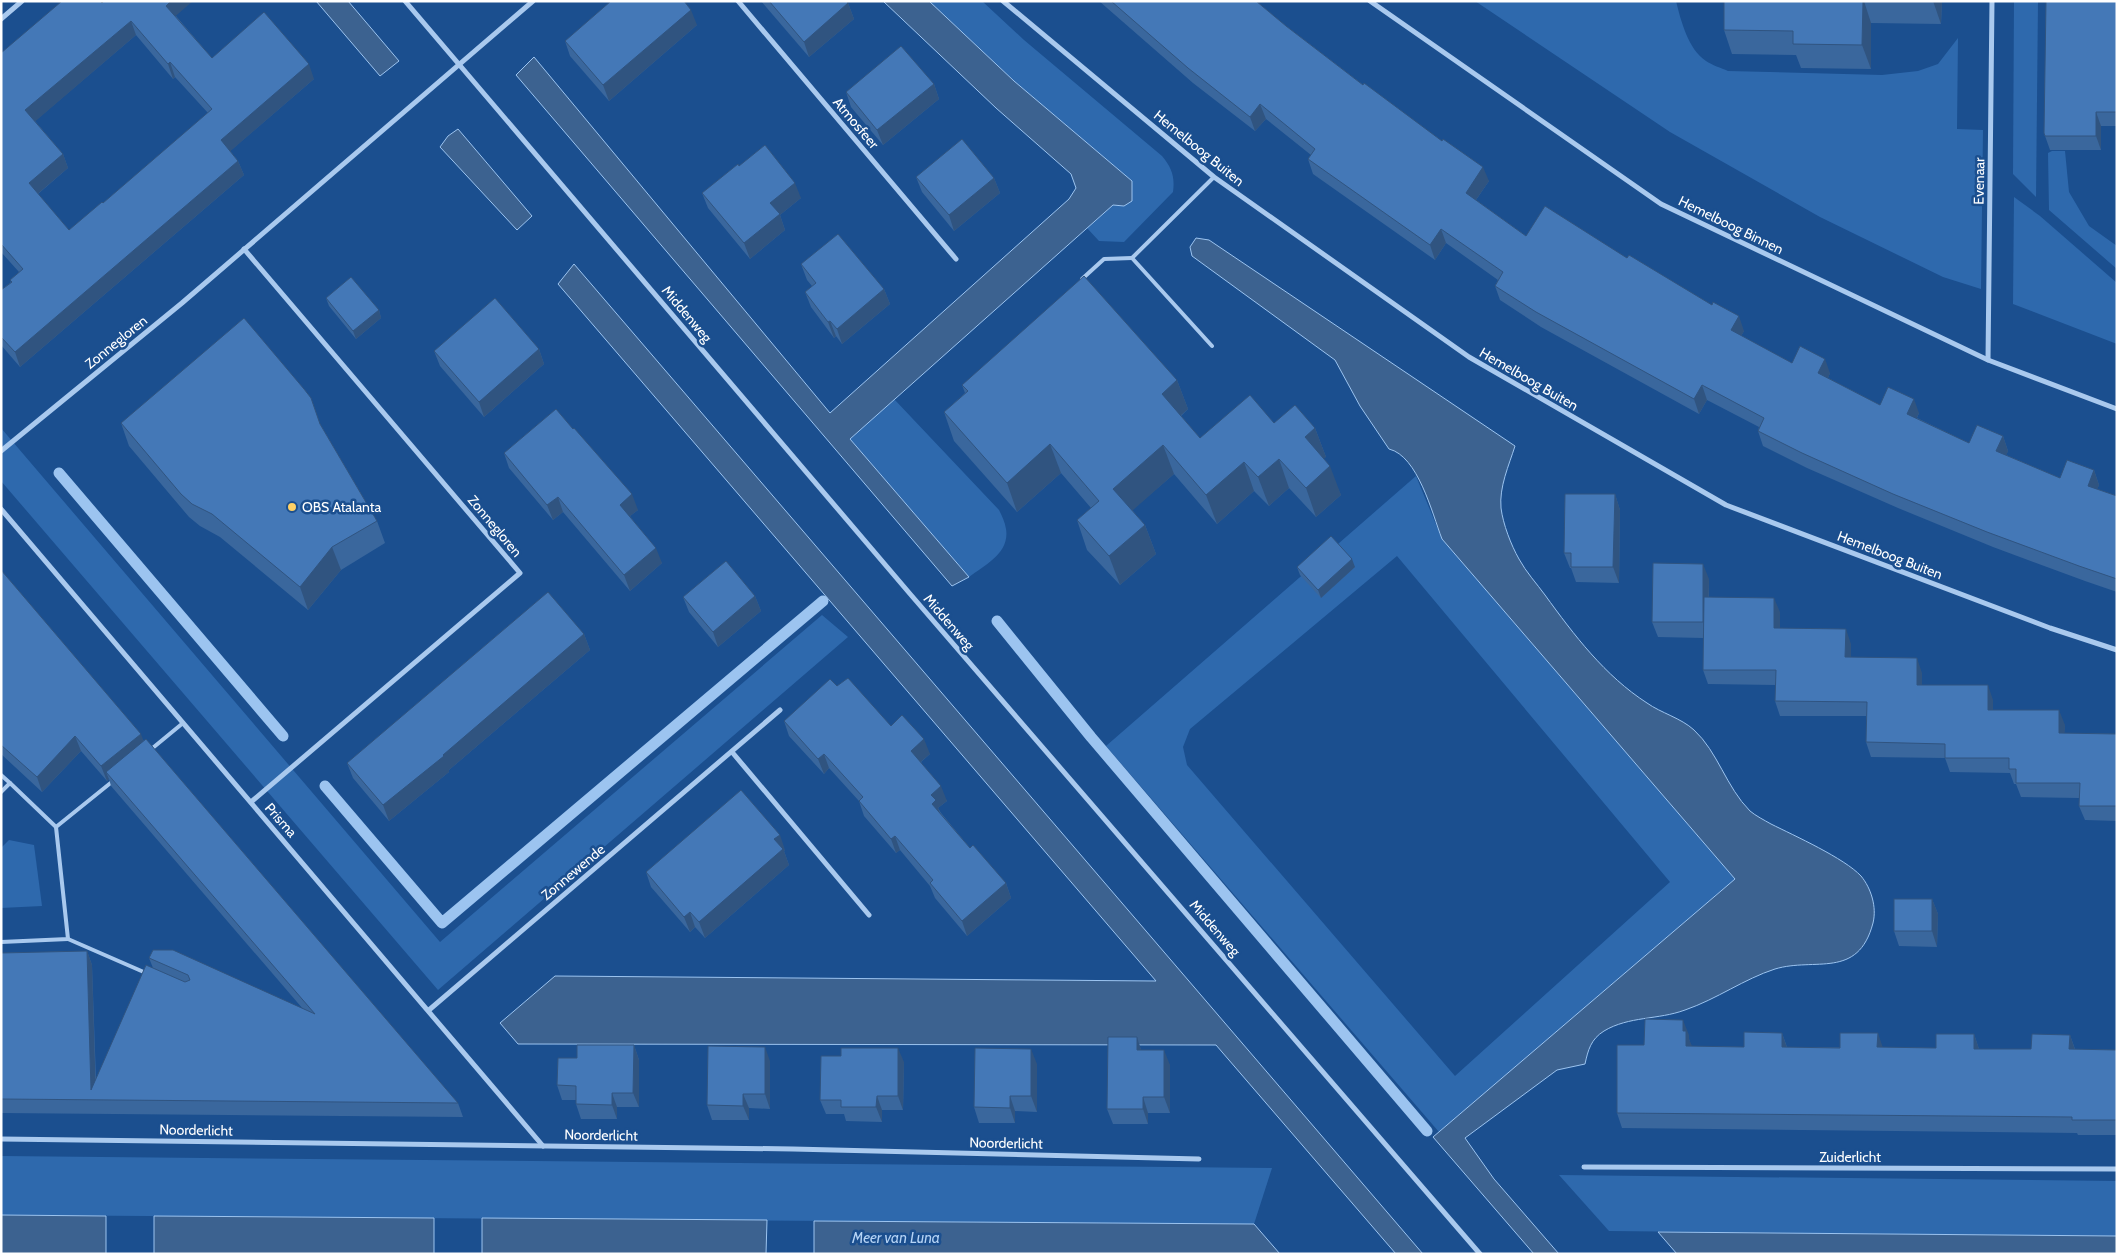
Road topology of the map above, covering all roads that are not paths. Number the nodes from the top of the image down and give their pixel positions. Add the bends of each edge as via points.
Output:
1 (22, 1) edge
2 (406, 1) edge
3 (533, 1) edge
4 (738, 1) edge
5 (1003, 1) edge
6 (1370, 1) edge
7 (1992, 1) edge
8 (1, 19) edge
9 (460, 64) junction
10 (1214, 177) junction
11 (244, 249) junction
12 (1132, 258) junction
13 (956, 259) dead end
14 (1074, 286) edge
15 (1212, 346) dead end
16 (1988, 360) junction
17 (2117, 410) edge
18 (1, 451) edge
19 (1, 509) edge
20 (2117, 650) edge
21 (780, 710) dead end
22 (183, 723) junction
23 (732, 752) junction
24 (146, 753) edge
25 (1, 775) edge
26 (116, 778) edge
27 (10, 783) junction
28 (1, 792) edge
29 (251, 802) junction
30 (56, 827) junction
31 (869, 914) dead end
32 (68, 939) junction
33 (1, 942) edge
34 (148, 974) edge
35 (430, 1010) junction
36 (1, 1139) edge
37 (543, 1146) junction
38 (1200, 1159) dead end
39 (1584, 1167) dead end
40 (2117, 1169) edge
41 (1480, 1254) edge

1 - 8 street
2 - 9 street, Middenweg
3 - 9 street
4 - 13 street, Atmosfeer
5 - 10 street, Hemelboog Buiten
6 - 16 street, Hemelboog Binnen via 1661,204
7 - 16 street, Evenaar
9 - 11 street, Zonnegloren
9 - 41 street, Middenweg via 911,595
10 - 12 lane
10 - 20 street, Hemelboog Buiten via 1469,357 1726,505 2050,628
11 - 18 street, Zonnegloren
11 - 29 street, Zonnegloren via 520,573
12 - 14 lane via 1104,259
12 - 15 lane
16 - 17 street, Hemelboog Binnen
19 - 22 street, Prisma
21 - 23 street, Zonnewende
22 - 24 lane
22 - 29 street, Prisma
23 - 31 street
23 - 35 street, Zonnewende
25 - 27 lane
26 - 30 lane
27 - 28 lane
27 - 30 lane
29 - 35 street, Prisma
30 - 32 lane
32 - 33 lane
32 - 34 lane
35 - 37 street, Prisma
36 - 37 street, Noorderlicht
37 - 38 street, Noorderlicht
39 - 40 street, Zuiderlicht

